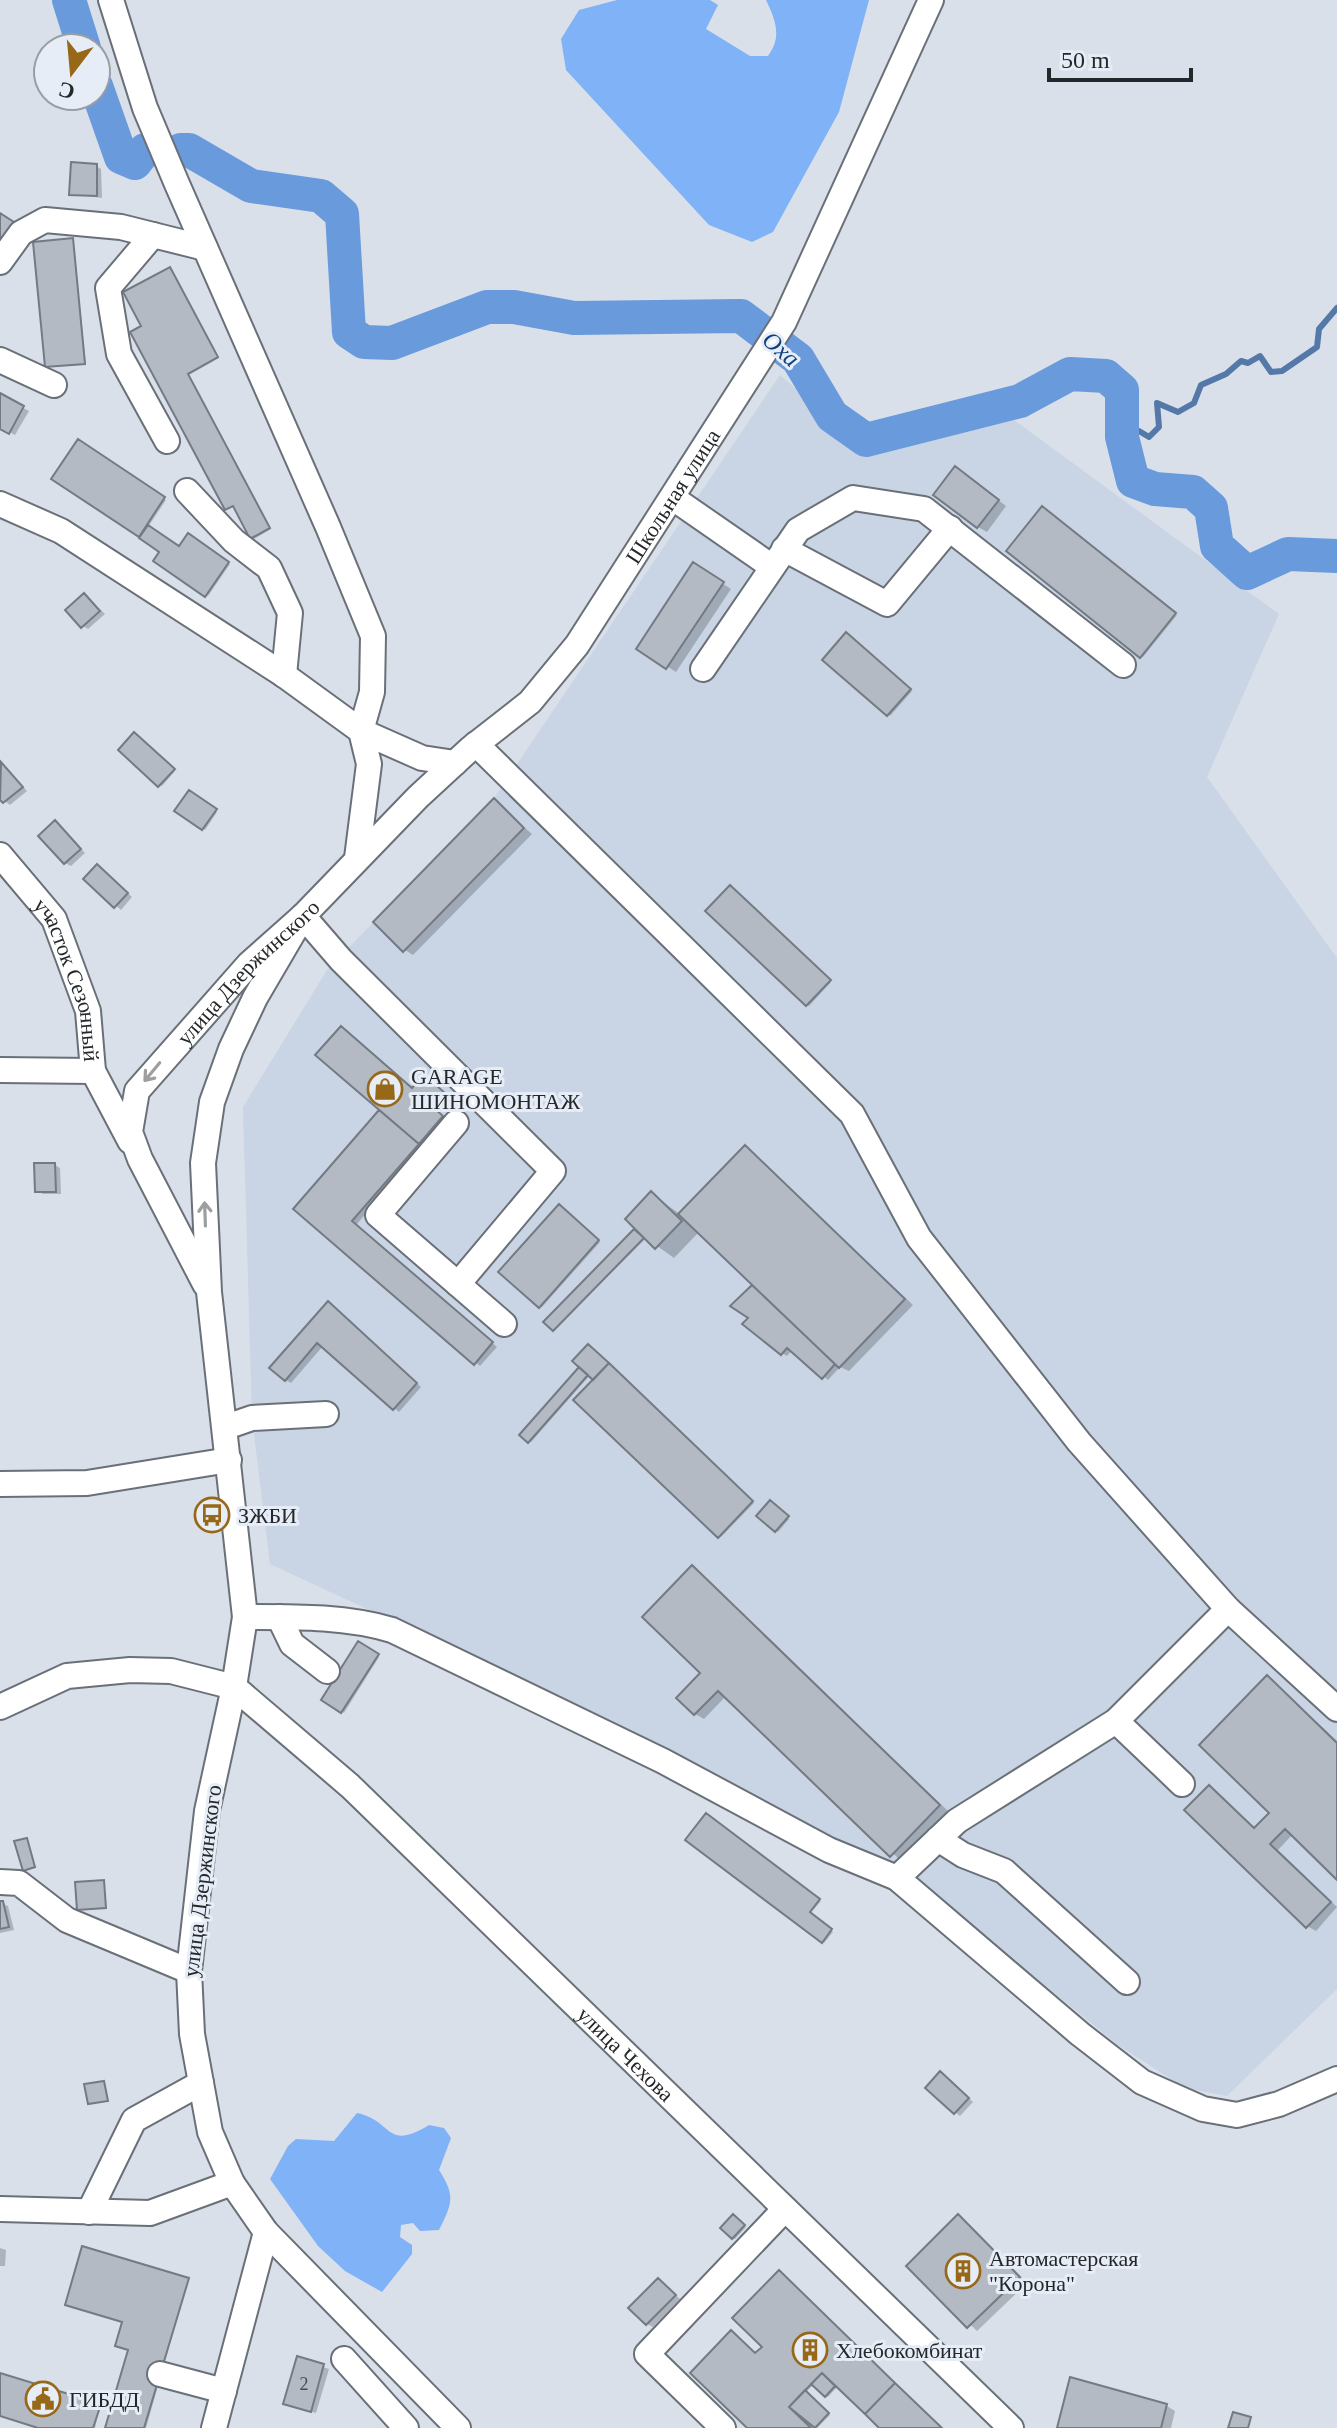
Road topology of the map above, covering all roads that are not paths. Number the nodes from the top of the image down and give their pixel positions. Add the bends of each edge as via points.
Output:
1 (111, 0) edge
2 (931, 0) edge
3 (153, 235) junction
4 (205, 248) junction
5 (0, 262) edge
6 (0, 360) edge
7 (54, 385) dead end
8 (167, 441) dead end
9 (187, 491) dead end
10 (673, 498) junction
11 (0, 504) edge
12 (950, 528) junction
13 (777, 558) junction
14 (1123, 665) dead end
15 (703, 669) dead end
16 (284, 675) junction
17 (361, 731) junction
18 (476, 744) junction
19 (455, 763) junction
20 (1, 857) edge
21 (357, 858) junction
22 (303, 916) junction
23 (0, 1070) edge
24 (93, 1071) junction
25 (456, 1123) dead end
26 (140, 1159) junction
27 (458, 1284) junction
28 (209, 1292) junction
29 (504, 1324) dead end
30 (326, 1414) dead end
31 (226, 1427) junction
32 (229, 1460) junction
33 (0, 1484) edge
34 (1228, 1609) junction
35 (245, 1617) junction
36 (279, 1617) junction
37 (327, 1671) dead end
38 (234, 1687) junction
39 (0, 1707) edge
40 (1337, 1709) edge
41 (1116, 1721) junction
42 (1182, 1784) dead end
43 (938, 1839) junction
44 (897, 1878) junction
45 (0, 1882) edge
46 (189, 1971) junction
47 (1127, 1982) dead end
48 (1337, 2079) edge
49 (201, 2083) junction
50 (232, 2183) junction
51 (0, 2209) edge
52 (785, 2209) junction
53 (89, 2212) junction
54 (266, 2232) junction
55 (344, 2359) dead end
56 (160, 2374) dead end
57 (224, 2391) junction
58 (396, 2424) edge
59 (214, 2428) edge
60 (458, 2428) edge
61 (723, 2428) edge
62 (1011, 2428) edge

1 - 4 street via 145,108
2 - 10 street, Школьная улица via 784,322
3 - 4 street
3 - 5 street via 45,220 21,233
3 - 8 street via 108,288 119,354
4 - 17 street via 373,636 372,692
6 - 7 street
9 - 16 street via 234,541 269,568 290,613
10 - 13 street
10 - 18 street, Школьная улица via 577,645 530,702
11 - 16 street via 61,531
12 - 13 street via 924,509 853,498 798,530
12 - 13 street via 887,604
12 - 14 street
13 - 15 street
16 - 17 street
17 - 19 street via 422,758
17 - 21 street via 369,764
18 - 19 street, Школьная улица
18 - 34 street via 852,1114 919,1238 1079,1442
19 - 21 street, Школьная улица
20 - 24 street, участок Сезонный via 54,919 88,1011
21 - 22 street, Школьная улица
22 -> 26 street, улица Дзержинского via 249,964 137,1091 130,1132
22 - 27 street via 553,1171
28 -> 22 street, улица Дзержинского via 203,1163 212,1102 249,1011
23 - 24 street
24 - 26 street, участок Сезонный
25 - 27 street via 378,1215
26 - 28 street, улица Дзержинского
27 - 29 street
28 - 31 street, улица Дзержинского
30 - 31 street via 252,1418
31 - 32 street, улица Дзержинского
32 - 33 street via 87,1483
32 - 35 street, улица Дзержинского
34 - 40 street
34 - 41 street
35 - 36 street
35 - 38 street, улица Дзержинского
36 - 37 street via 292,1644
36 - 44 street via 392,1630 663,1761 829,1850
38 - 39 street via 171,1671 130,1670 67,1676
38 - 46 street, улица Дзержинского via 207,1811
38 - 52 street, улица Чехова via 350,1786
41 - 42 street
41 - 43 street via 957,1821
43 - 44 street
43 - 47 street via 1004,1871
44 - 48 street via 1142,2082 1203,2109 1237,2115
45 - 46 street via 19,1883 67,1920
46 - 49 street, улица Дзержинского
49 - 50 street, улица Дзержинского via 210,2132
49 - 53 street via 134,2120
50 - 53 street via 150,2213
50 - 54 street, улица Дзержинского
51 - 53 street
52 - 61 street via 647,2354
52 - 62 street, улица Чехова
54 - 57 street
54 - 60 street, улица Дзержинского
55 - 58 street
56 - 57 street
57 - 59 street

